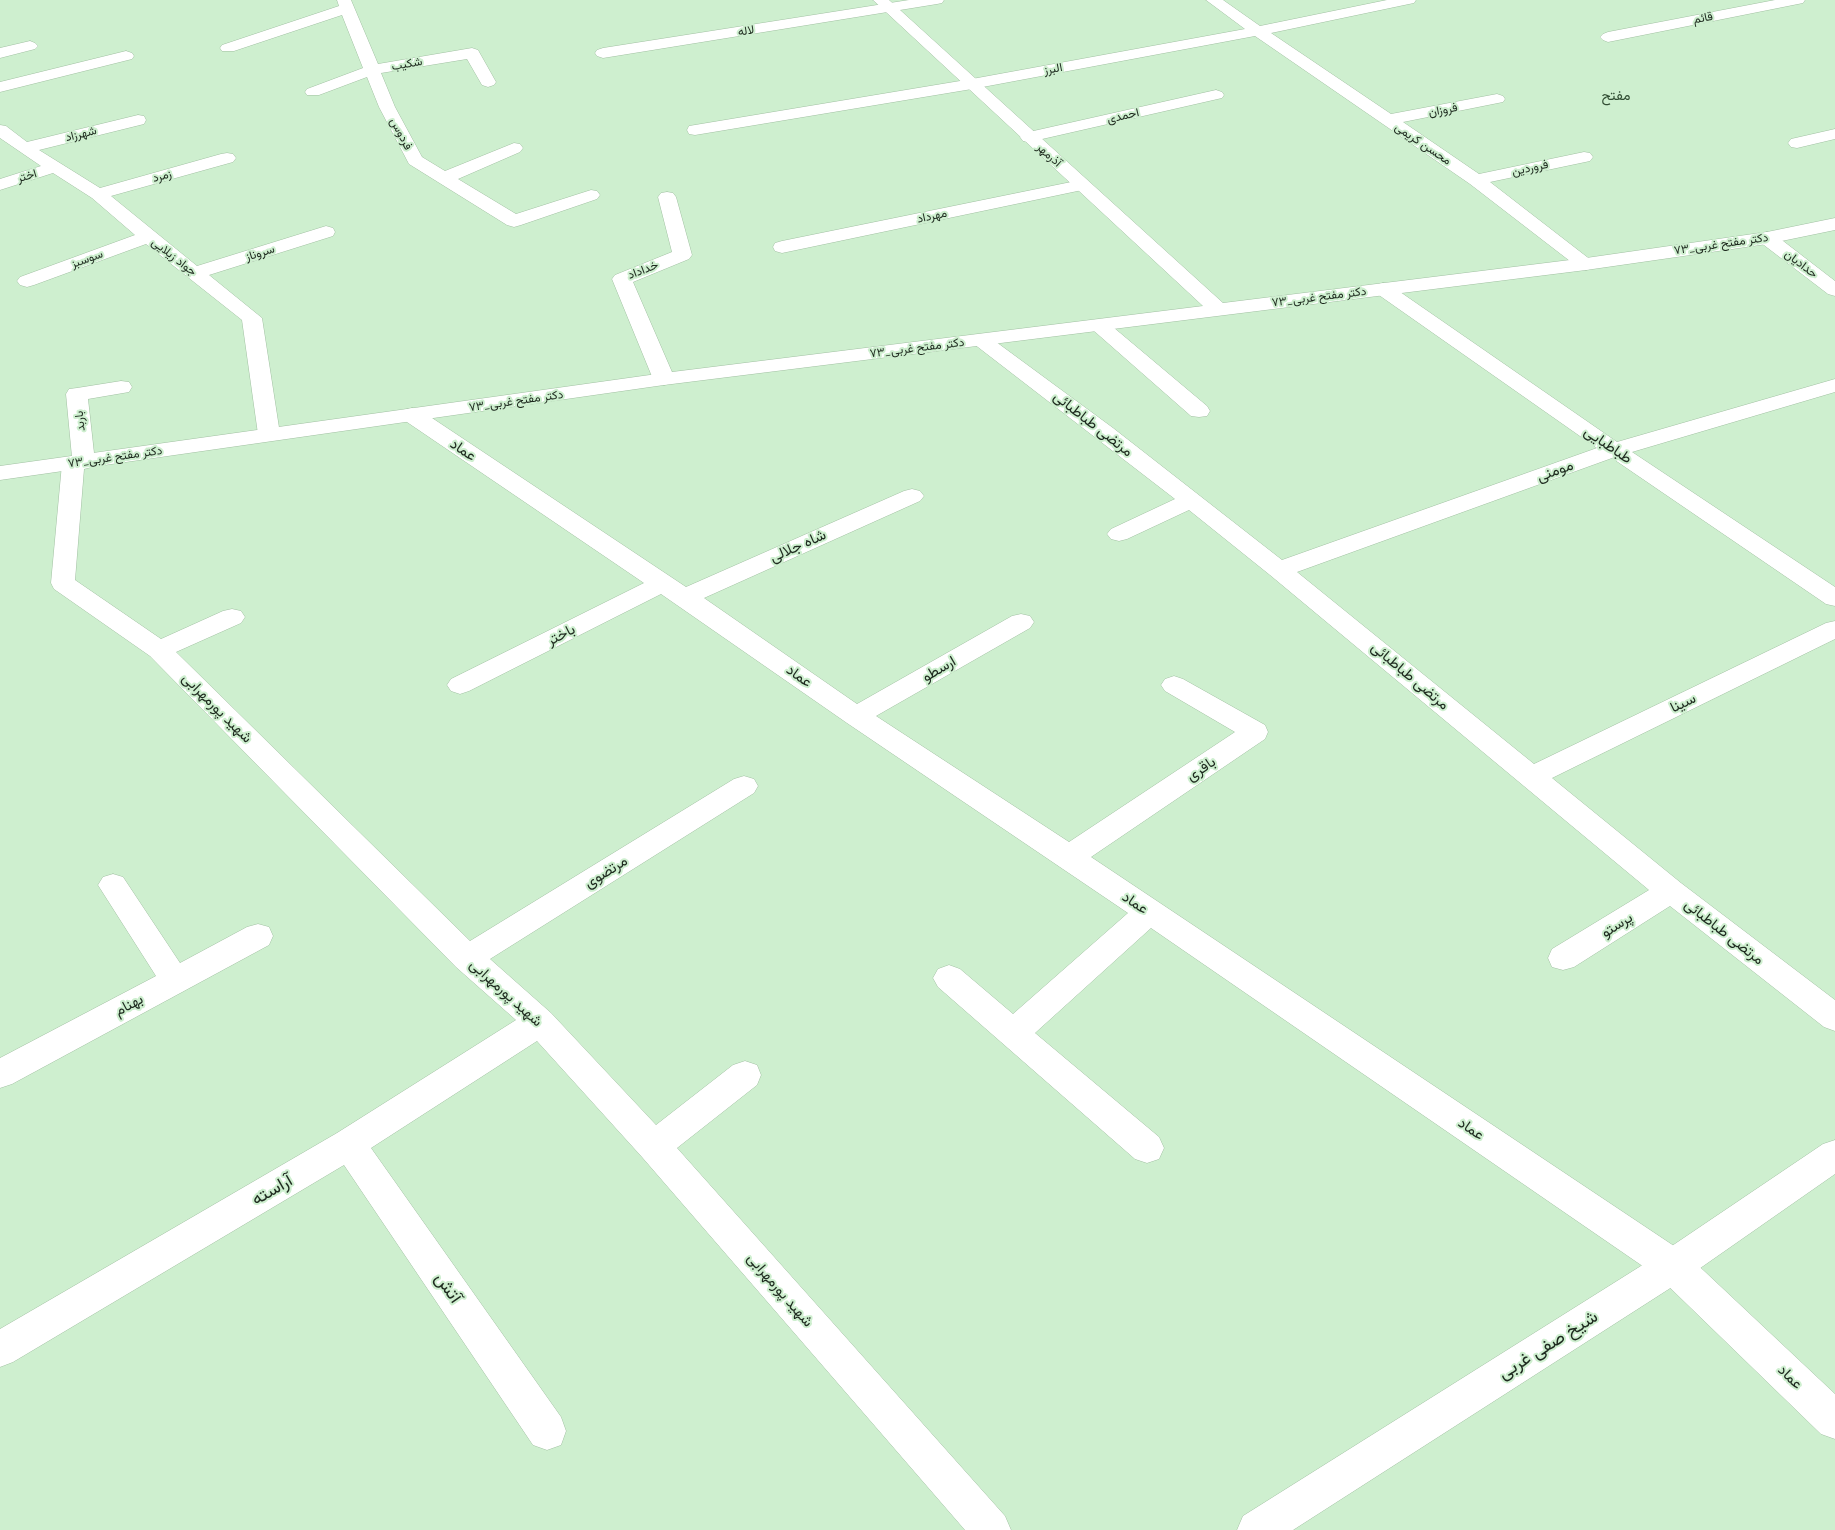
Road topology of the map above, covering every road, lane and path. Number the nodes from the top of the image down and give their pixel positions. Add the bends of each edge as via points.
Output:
1 (937, 0) edge
2 (1213, 0) edge
3 (1407, 0) edge
4 (1798, 0) edge
5 (346, 4) edge
6 (885, 4) edge
7 (1256, 31) junction
8 (1608, 37) dead end
9 (30, 46) dead end
10 (228, 48) dead end
11 (0, 53) edge
12 (603, 53) dead end
13 (126, 56) dead end
14 (372, 70) junction
15 (488, 82) dead end
16 (972, 84) junction
17 (0, 87) edge
18 (312, 92) dead end
19 (1216, 95) dead end
20 (1497, 99) dead end
21 (138, 120) dead end
22 (1389, 120) junction
23 (0, 130) edge
24 (696, 130) dead end
25 (1835, 134) edge
26 (1030, 137) junction
27 (1797, 143) dead end
28 (24, 148) junction
29 (514, 148) dead end
30 (1584, 156) dead end
31 (227, 158) dead end
32 (55, 167) junction
33 (444, 178) junction
34 (1476, 180) junction
35 (0, 184) edge
36 (1082, 185) junction
37 (98, 194) junction
38 (591, 195) dead end
39 (667, 197) dead end
40 (1835, 224) edge
41 (326, 232) dead end
42 (148, 236) junction
43 (1766, 238) junction
44 (782, 247) dead end
45 (1586, 264) junction
46 (195, 273) junction
47 (27, 281) dead end
48 (1384, 289) junction
49 (1835, 290) edge
50 (1219, 310) junction
51 (1100, 326) junction
52 (981, 340) junction
53 (664, 379) junction
54 (1835, 385) edge
55 (121, 387) dead end
56 (1199, 411) dead end
57 (412, 416) junction
58 (269, 434) junction
59 (1614, 450) junction
60 (78, 463) junction
61 (0, 473) edge
62 (912, 496) dead end
63 (1190, 501) junction
64 (1119, 534) dead end
65 (1279, 570) junction
66 (673, 591) junction
67 (1835, 598) edge
68 (232, 617) dead end
69 (1021, 622) dead end
70 (1835, 629) edge
71 (158, 650) junction
72 (460, 685) dead end
73 (1174, 685) dead end
74 (856, 716) junction
75 (1531, 777) junction
76 (744, 786) dead end
77 (1069, 857) junction
78 (113, 885) dead end
79 (1671, 891) junction
80 (1149, 912) junction
81 (258, 936) dead end
82 (467, 958) junction
83 (1563, 958) dead end
84 (949, 978) dead end
85 (175, 980) junction
86 (1835, 1018) edge
87 (540, 1022) junction
88 (1013, 1034) junction
89 (0, 1074) edge
90 (745, 1075) dead end
91 (349, 1144) junction
92 (654, 1146) junction
93 (1146, 1148) dead end
94 (1835, 1154) edge
95 (1673, 1266) junction
96 (0, 1349) edge
97 (1835, 1420) edge
98 (547, 1431) dead end
99 (991, 1530) edge
100 (1256, 1530) edge

1 - 6 street, لاله
2 - 7 street, محسن کریمی
3 - 7 street, البرز
4 - 8 street, قائم
5 - 10 street
5 - 14 street, فردوس
6 - 12 street, لاله
6 - 16 street, آذرمهر
7 - 16 street, البرز
7 - 22 street, محسن کریمی
9 - 11 street
13 - 17 street
14 - 15 street, شکیب via 472,53
14 - 18 street, شکیب
14 - 33 street, فردوس via 415,160
16 - 24 street, البرز
16 - 26 street, آذرمهر
19 - 26 street, احمدی
20 - 22 street, فروزان
21 - 28 street, شهرزاد
22 - 34 street, محسن کریمی
23 - 28 street, جواد زیلایی
25 - 27 street
26 - 36 street, آذرمهر
28 - 32 street, جواد زیلایی
29 - 33 street
30 - 34 street, فروردین
31 - 37 street, زمرد
32 - 35 street, اختر
32 - 37 street, جواد زیلایی
33 - 38 street, فردوس via 514,221
34 - 45 street, محسن کریمی
36 - 44 street, مهرداد
36 - 50 street, آذرمهر
37 - 42 street, جواد زیلایی
39 - 53 street, خداداد via 682,255 622,279
40 - 43 street, ۷۳_دکتر مفتح غربی
41 - 46 street, سروناز
42 - 46 street, جواد زیلایی
42 - 47 street, سوسبز
43 - 45 street, ۷۳_دکتر مفتح غربی
43 - 49 street, حدادیان
45 - 48 street, ۷۳_دکتر مفتح غربی
46 - 58 street, جواد زیلایی via 252,318
48 - 50 street, ۷۳_دکتر مفتح غربی
48 - 59 street, طباطبایی
50 - 51 street, ۷۳_دکتر مفتح غربی
51 - 52 street, ۷۳_دکتر مفتح غربی
51 - 56 street
52 - 53 street, ۷۳_دکتر مفتح غربی
52 - 63 street, مرتضی طباطبائی via 1105,432
53 - 57 street, ۷۳_دکتر مفتح غربی
54 - 59 street, مومنی
55 - 60 street, باربد via 77,394
57 - 58 street, ۷۳_دکتر مفتح غربی
57 - 66 street, عماد
58 - 60 street, ۷۳_دکتر مفتح غربی
59 - 65 street, مومنی
59 - 67 street, طباطبایی
60 - 61 street, ۷۳_دکتر مفتح غربی
60 - 71 street, شهید پورمهرابی via 63,583
62 - 66 street, شاه جلالی
63 - 64 street
63 - 65 street, مرتضی طباطبائی
65 - 75 street, مرتضی طباطبائی
66 - 72 street, باختر
66 - 74 street, عماد
68 - 71 street
69 - 74 street, ارسطو
70 - 75 street, سینا
71 - 82 street, شهید پورمهرابی
73 - 77 street, باقری via 1255,732
74 - 77 street, عماد
75 - 79 street, مرتضی طباطبائی
76 - 82 street, مرتضوی
77 - 80 street, عماد
78 - 85 street
79 - 83 street, پرستو
79 - 86 street, مرتضی طباطبائی
80 - 88 street
80 - 95 street, عماد
81 - 85 street, بهنام
82 - 87 street, شهید پورمهرابی
84 - 88 street
85 - 89 street, بهنام
87 - 91 street, آراسته
87 - 92 street, شهید پورمهرابی
88 - 93 street
90 - 92 street
91 - 96 street, آراسته
91 - 98 street, آتش
92 - 99 street, شهید پورمهرابی
94 - 95 street, شیخ صفی غربی
95 - 97 street, عماد
95 - 100 street, شیخ صفی غربی

